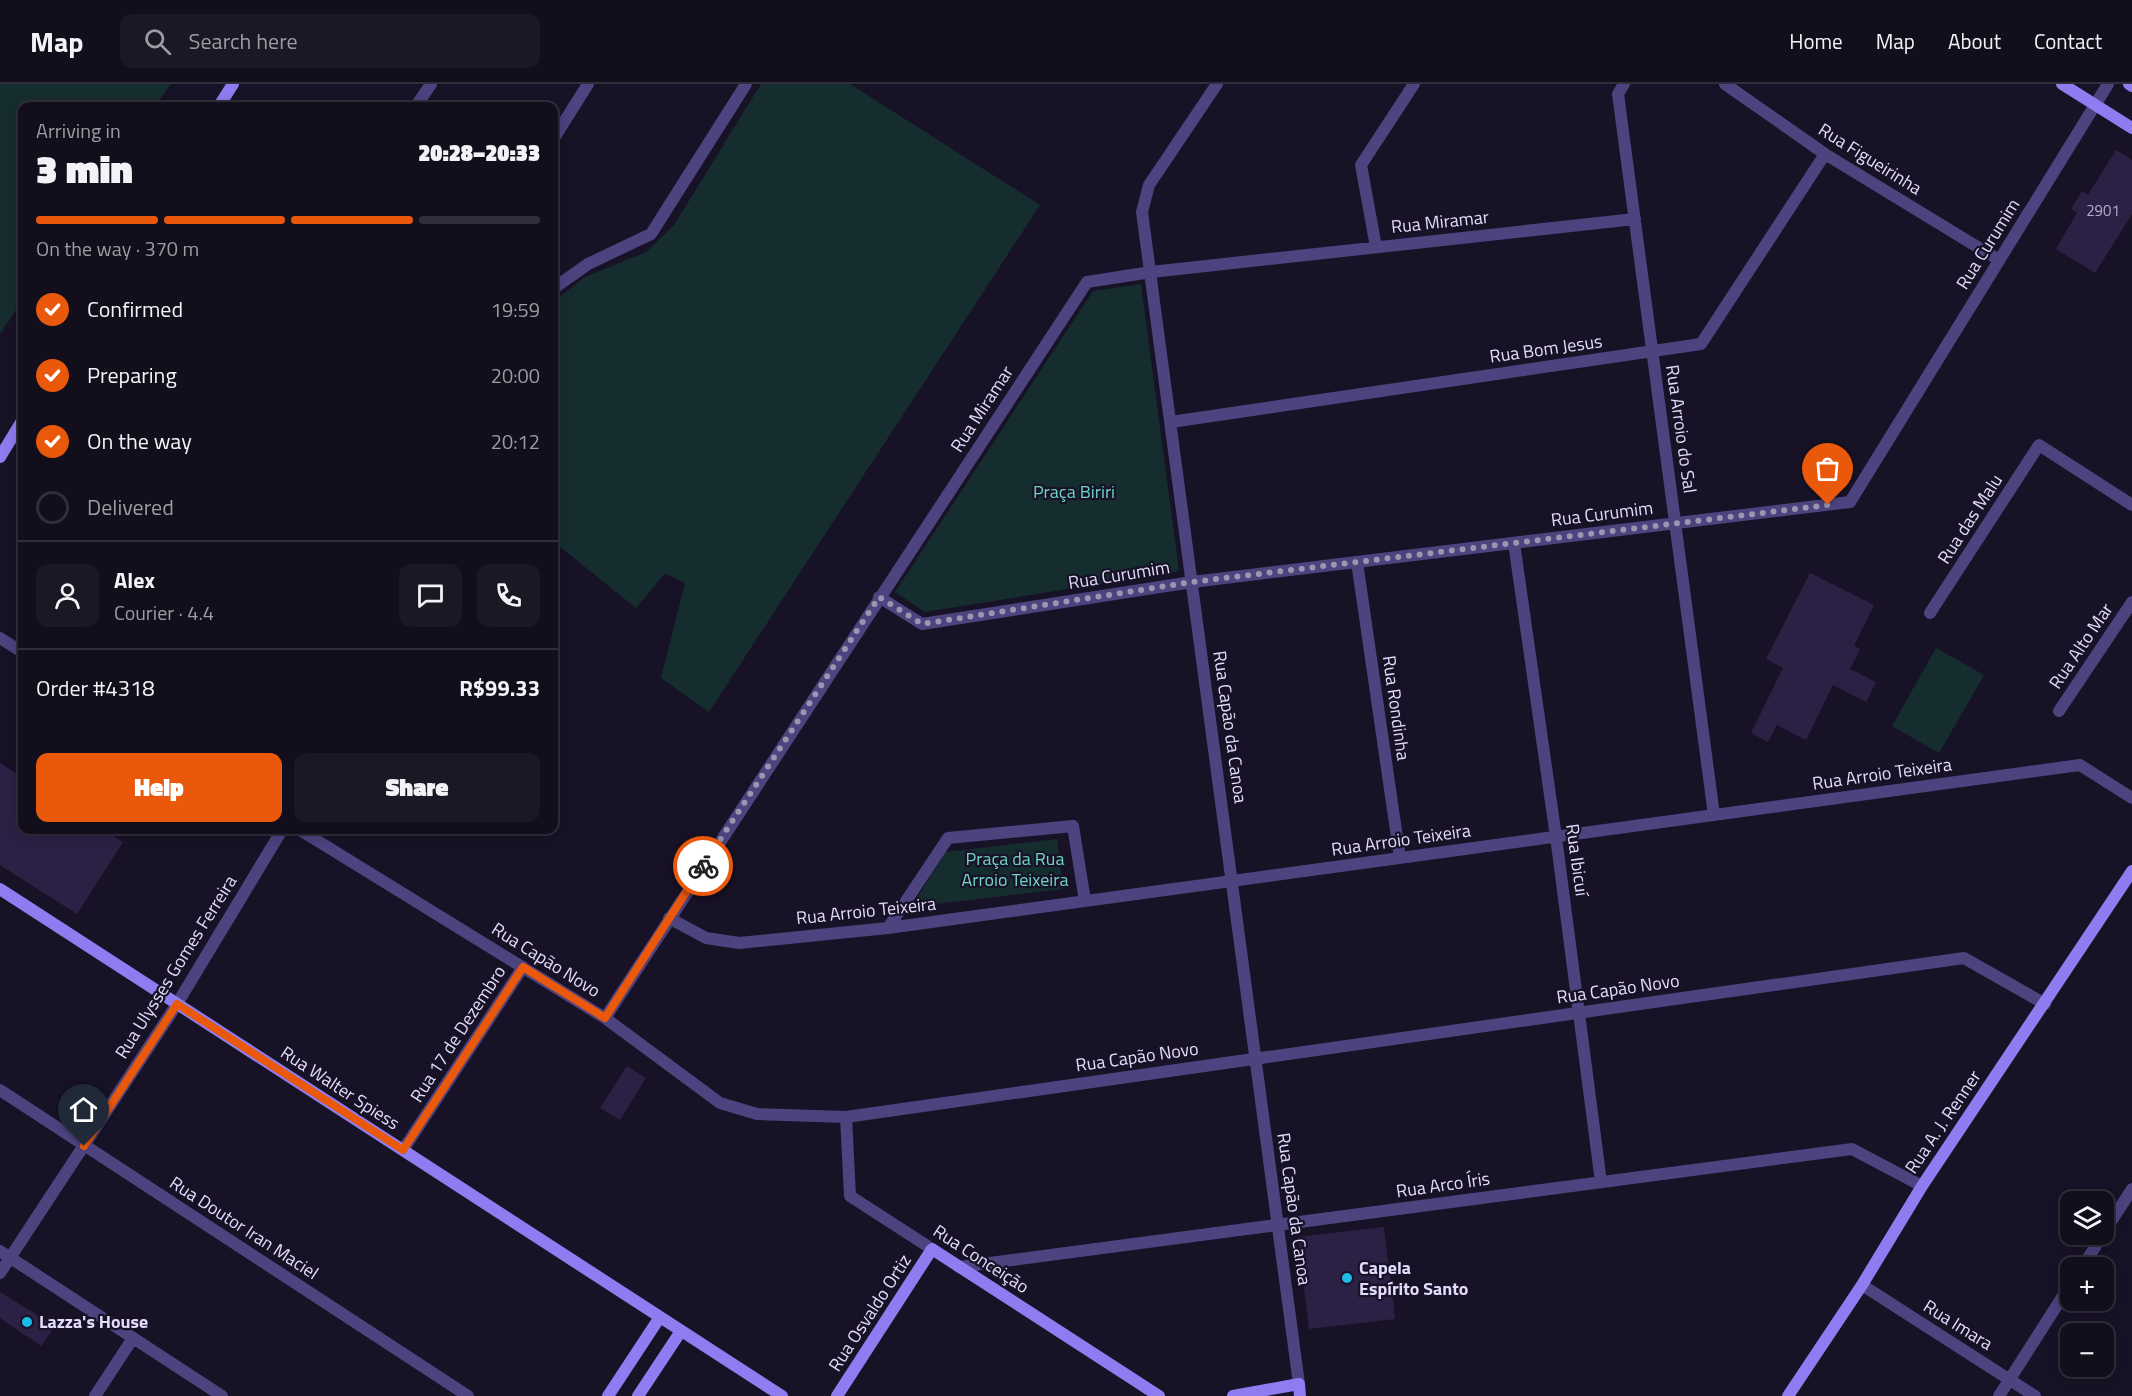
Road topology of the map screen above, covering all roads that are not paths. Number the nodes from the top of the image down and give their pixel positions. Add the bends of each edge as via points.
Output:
1 (232, 84) edge
2 (430, 84) edge
3 (588, 84) edge
4 (746, 84) edge
5 (1217, 84) edge
6 (1414, 84) edge
7 (1624, 84) edge
8 (1725, 84) edge
9 (2062, 84) edge
10 (2108, 84) edge
11 (221, 102) edge
12 (419, 102) edge
13 (2095, 105) junction
14 (2132, 128) edge
15 (558, 132) edge
16 (1825, 154) junction
17 (1635, 219) junction
18 (1376, 247) junction
19 (1999, 260) junction
20 (1151, 272) junction
21 (558, 285) edge
22 (1652, 351) junction
23 (1171, 422) junction
24 (18, 428) edge
25 (0, 457) edge
26 (2132, 505) edge
27 (1675, 523) junction
28 (1514, 543) junction
29 (1357, 562) junction
30 (1192, 582) junction
31 (879, 597) junction
32 (2132, 602) edge
33 (1930, 613) dead end
34 (0, 638) edge
35 (18, 649) edge
36 (2060, 711) dead end
37 (2132, 798) edge
38 (1714, 815) junction
39 (280, 834) edge
40 (307, 834) edge
41 (1556, 837) junction
42 (1400, 858) junction
43 (2132, 871) edge
44 (1232, 881) junction
45 (0, 889) edge
46 (1085, 901) junction
47 (669, 918) junction
48 (888, 928) junction
49 (523, 967) junction
50 (177, 1004) junction
51 (2045, 1004) junction
52 (1579, 1012) junction
53 (605, 1018) junction
54 (1255, 1059) junction
55 (0, 1090) edge
56 (846, 1117) junction
57 (84, 1146) junction
58 (403, 1150) junction
59 (1601, 1182) junction
60 (1922, 1186) junction
61 (2132, 1189) edge
62 (2114, 1217) edge
63 (1278, 1225) junction
64 (932, 1249) junction
65 (5, 1254) edge
66 (959, 1267) junction
67 (0, 1273) edge
68 (1862, 1285) junction
69 (2060, 1301) edge
70 (660, 1317) junction
71 (681, 1331) junction
72 (133, 1338) junction
73 (2010, 1379) junction
74 (1299, 1390) edge
75 (95, 1396) edge
76 (222, 1396) edge
77 (468, 1396) edge
78 (608, 1396) edge
79 (638, 1396) edge
80 (782, 1396) edge
81 (837, 1396) edge
82 (1159, 1396) edge
83 (1233, 1396) edge
84 (1788, 1396) edge
85 (1999, 1396) edge
86 (2036, 1396) edge

1 - 11 street
2 - 12 street
3 - 15 street
4 - 21 street via 651,234 588,264
5 - 20 street, Rua Capão da Canoa via 1149,185 1142,212
6 - 18 street via 1361,165
7 - 17 street, Rua Arroio do Sal via 1618,94
8 - 16 street, Rua Figueirinha
9 - 13 street
10 - 13 street, Rua Curumim
13 - 14 street
13 - 19 street, Rua Curumim
16 - 19 street, Rua Figueirinha
16 - 22 street, Rua Bom Jesus via 1701,344
17 - 18 street, Rua Miramar
17 - 22 street, Rua Arroio do Sal
18 - 20 street, Rua Miramar
19 - 27 street, Rua Curumim via 1850,502
20 - 23 street, Rua Capão da Canoa
20 - 31 street, Rua Miramar via 1087,282
22 - 23 street, Rua Bom Jesus
22 - 27 street, Rua Arroio do Sal
23 - 30 street, Rua Capão da Canoa
24 - 25 street
26 - 33 street, Rua das Malu via 2039,445
27 - 28 street, Rua Curumim
27 - 38 street, Rua Arroio do Sal
28 - 29 street, Rua Curumim
28 - 41 street, Rua Ibicuí
29 - 30 street, Rua Curumim
29 - 42 street, Rua Rondinha
30 - 31 street, Rua Curumim via 922,624
30 - 44 street, Rua Capão da Canoa
31 - 47 street, Rua Miramar
32 - 36 street, Rua Alto Mar
34 - 35 street
37 - 38 street, Rua Arroio Teixeira via 2079,765
38 - 41 street, Rua Arroio Teixeira
39 - 50 street, Rua Ulysses Gomes Ferreira
40 - 49 street, Rua Capão Novo
41 - 42 street, Rua Arroio Teixeira
41 - 52 street, Rua Ibicuí
42 - 44 street, Rua Arroio Teixeira
43 - 51 street, Rua A. J. Renner
44 - 46 street, Rua Arroio Teixeira
44 - 54 street, Rua Capão da Canoa
45 - 50 street, Rua Walter Spiess
46 - 48 street, Rua Arroio Teixeira
46 - 48 street via 1073,826 948,838
47 - 48 street, Rua Arroio Teixeira via 706,938 739,943
47 - 53 street, Rua Miramar
49 - 53 street, Rua Capão Novo
49 - 58 street, Rua 17 de Dezembro
50 - 57 street, Rua Ulysses Gomes Ferreira
50 - 58 street, Rua Walter Spiess
51 - 52 street, Rua Capão Novo via 1964,958
51 - 60 street, Rua A. J. Renner
52 - 54 street, Rua Capão Novo
52 - 59 street, Rua Ibicuí
53 - 56 street, Rua Capão Novo via 720,1103 757,1114
54 - 56 street, Rua Capão Novo
54 - 63 street, Rua Capão da Canoa
55 - 57 street, Rua Doutor Iran Maciel
56 - 64 street, Rua Conceição via 850,1196
57 - 65 street, Rua Ulysses Gomes Ferreira
57 - 77 street, Rua Doutor Iran Maciel
58 - 70 street, Rua Walter Spiess
59 - 60 street, Rua Arco Íris via 1852,1149
59 - 63 street, Rua Arco Íris
60 - 68 street, Rua A. J. Renner
61 - 62 street
63 - 66 street, Rua Arco Íris
63 - 74 street, Rua Capão da Canoa
64 - 66 street, Rua Conceição
64 - 81 street, Rua Osvaldo Ortiz
65 - 67 street, Rua Ulysses Gomes Ferreira
65 - 72 street
66 - 82 street, Rua Conceição
68 - 73 street, Rua Imara
68 - 84 street, Rua A. J. Renner
69 - 73 street
70 - 71 street, Rua Walter Spiess
70 - 78 street
71 - 79 street
71 - 80 street, Rua Walter Spiess
72 - 75 street
72 - 76 street
73 - 85 street
73 - 86 street, Rua Imara
74 - 83 street

